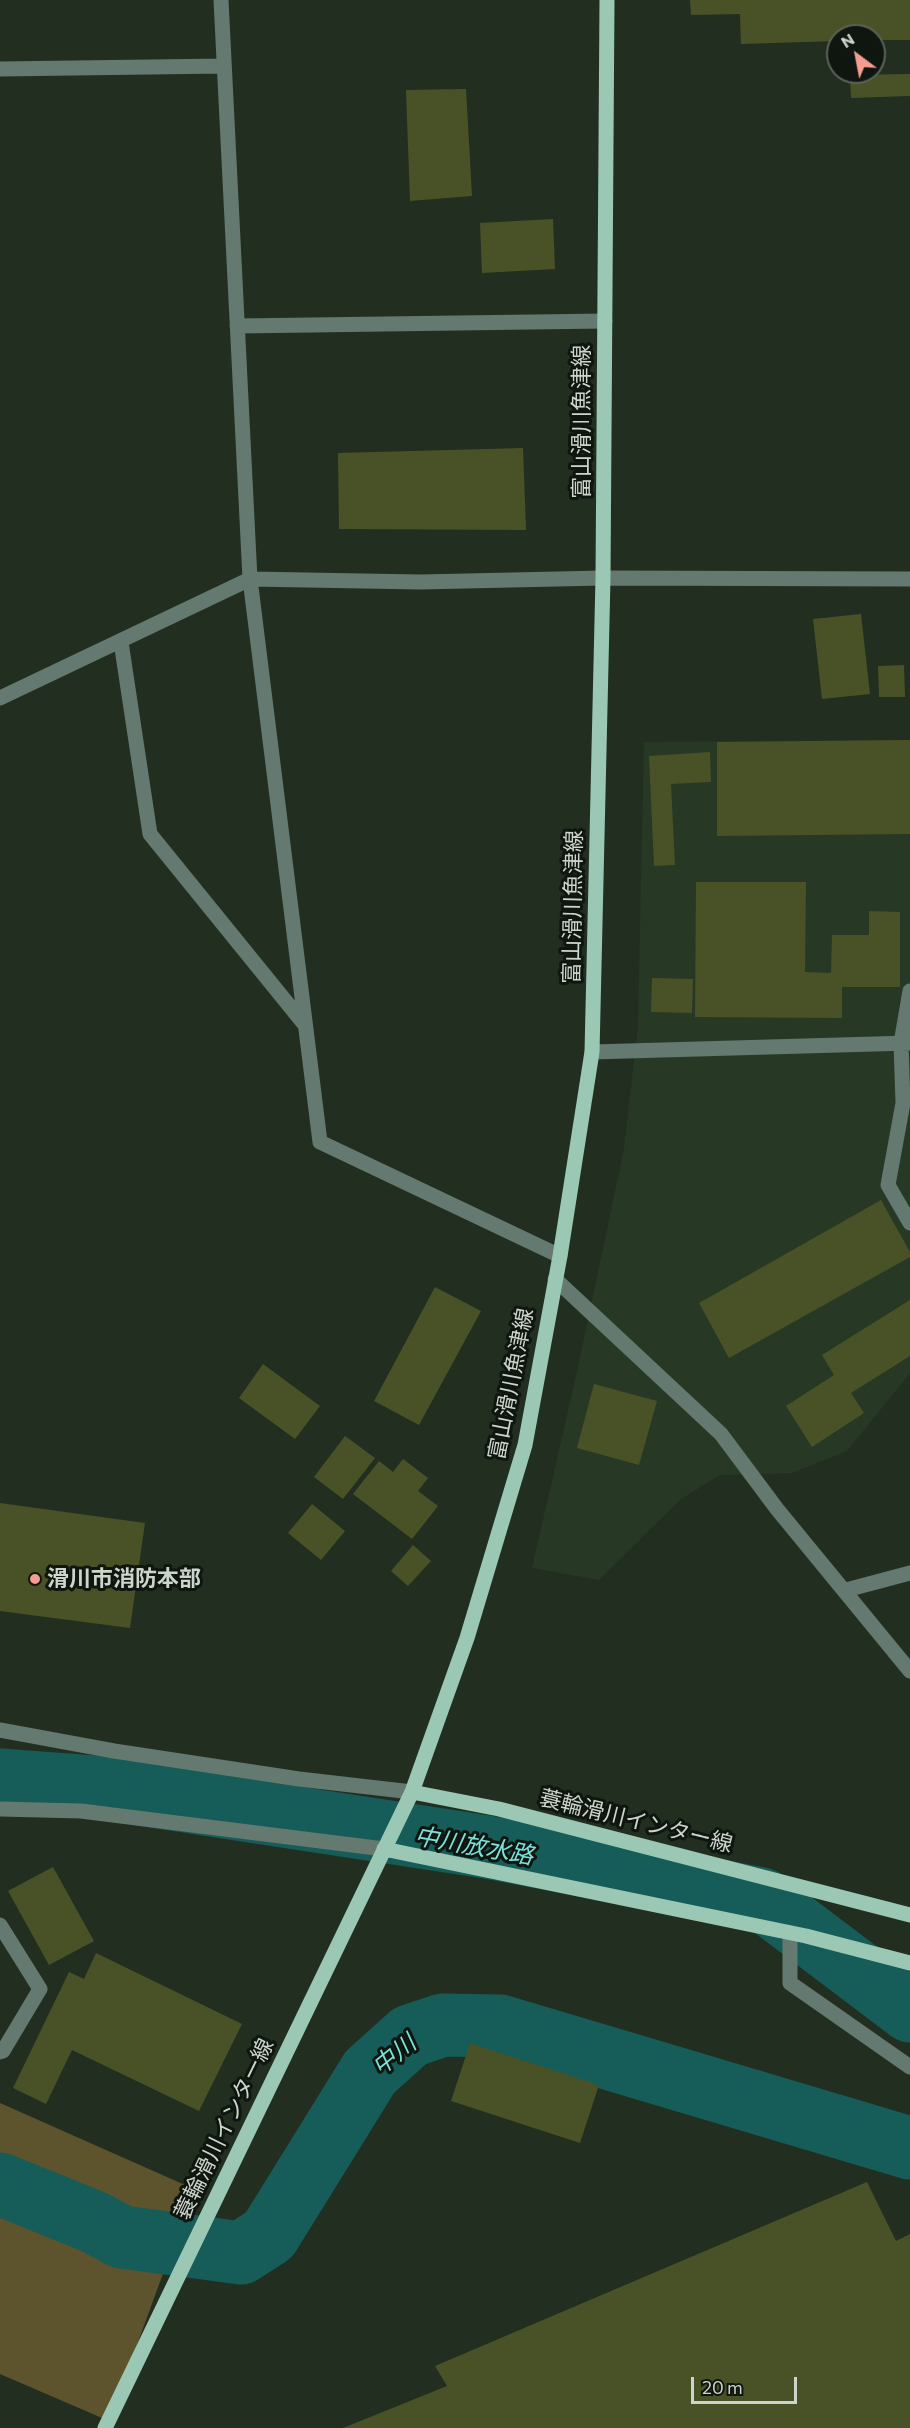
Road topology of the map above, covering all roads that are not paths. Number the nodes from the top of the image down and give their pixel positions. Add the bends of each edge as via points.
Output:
1 (221, 0) edge
2 (607, 0) edge
3 (224, 66) junction
4 (0, 69) edge
5 (605, 321) junction
6 (237, 326) junction
7 (603, 578) junction
8 (250, 579) junction
9 (910, 579) edge
10 (121, 642) junction
11 (0, 698) edge
12 (910, 991) edge
13 (305, 1025) junction
14 (906, 1043) edge
15 (592, 1052) junction
16 (910, 1223) edge
17 (560, 1256) junction
18 (555, 1278) junction
19 (910, 1573) edge
20 (846, 1590) junction
21 (910, 1671) edge
22 (0, 1730) edge
23 (412, 1792) junction
24 (0, 1809) edge
25 (384, 1849) junction
26 (910, 1915) edge
27 (0, 1924) edge
28 (790, 1933) junction
29 (910, 1962) edge
30 (0, 2052) edge
31 (910, 2067) edge
32 (105, 2428) edge

1 - 3 street
2 - 5 main road, 富山滑川魚津線
3 - 4 street
3 - 6 street
5 - 6 street
5 - 7 main road, 富山滑川魚津線
6 - 8 street
7 - 8 street via 420,582
7 - 9 street
7 - 15 main road, 富山滑川魚津線
8 - 10 street
8 - 13 street
10 - 11 street
10 - 13 street via 150,834
12 - 14 street
13 - 17 street via 320,1142
14 - 15 street
14 - 16 street via 903,1103 888,1185
15 - 17 main road, 富山滑川魚津線
17 - 18 main road, 富山滑川魚津線
18 - 20 street via 721,1434 777,1509
18 - 23 main road, 富山滑川魚津線 via 525,1445 467,1638
19 - 20 street
20 - 21 street
22 - 23 street via 299,1779
23 - 25 main road, 蓑輪滑川インター線
23 - 26 main road, 蓑輪滑川インター線 via 499,1809
24 - 25 street via 81,1811
25 - 28 main road
25 - 32 main road, 蓑輪滑川インター線
27 - 30 street via 40,1989
28 - 29 main road
28 - 31 street via 790,1983

